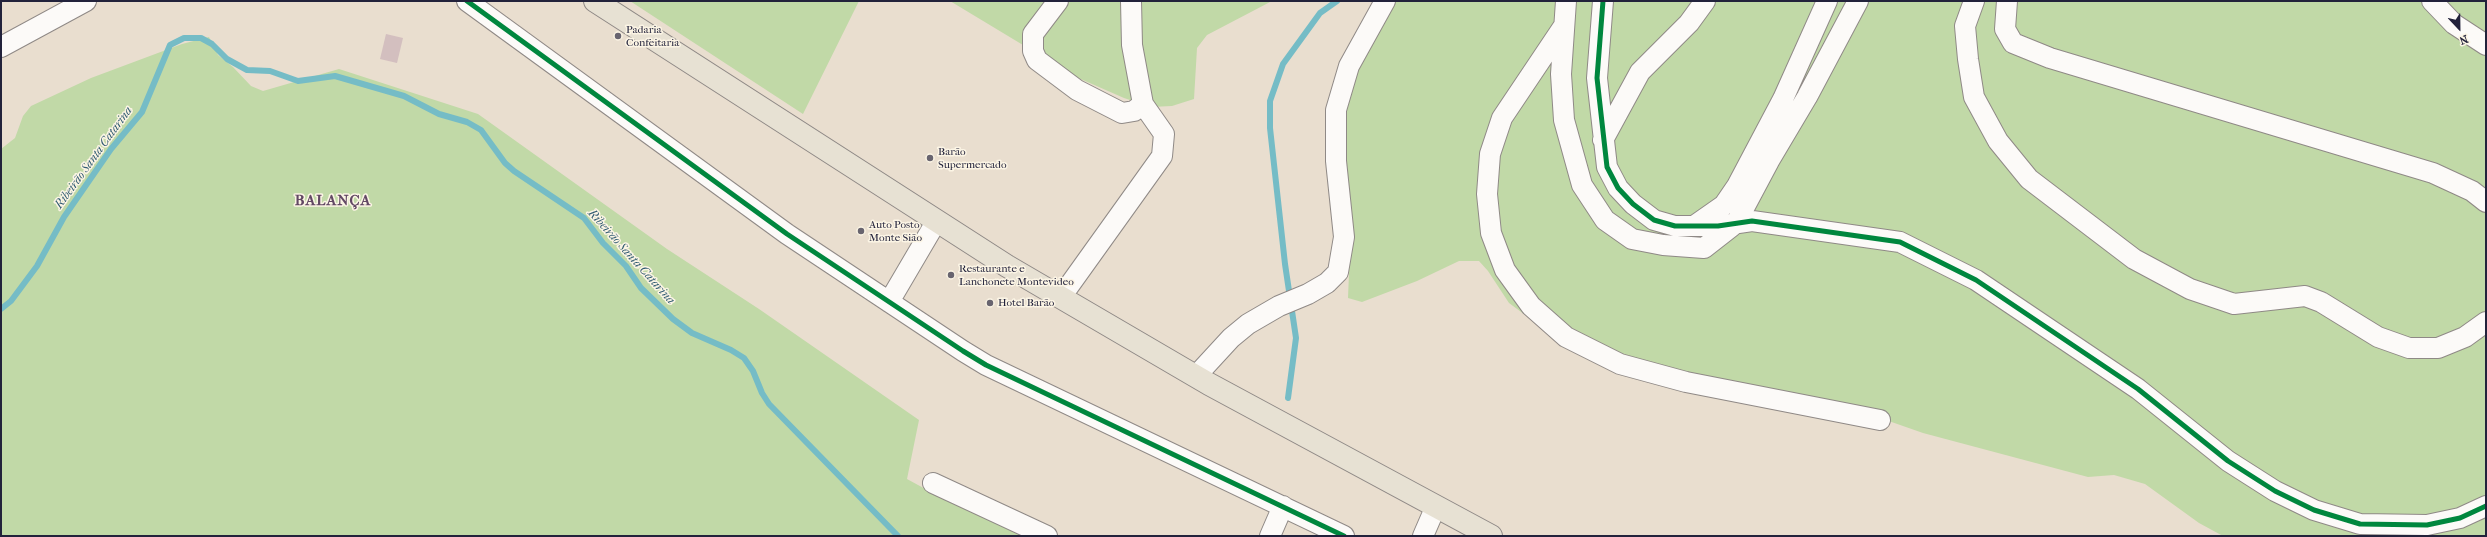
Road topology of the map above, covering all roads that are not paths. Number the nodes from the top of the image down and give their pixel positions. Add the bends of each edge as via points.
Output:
1 (86, 1) edge
2 (467, 1) edge
3 (595, 1) edge
4 (1058, 1) edge
5 (1131, 1) edge
6 (1385, 1) edge
7 (1566, 1) edge
8 (1603, 1) edge
9 (1706, 1) edge
10 (1827, 1) edge
11 (1858, 1) edge
12 (1974, 1) edge
13 (2007, 1) edge
14 (2432, 1) edge
15 (1563, 27) junction
16 (2486, 45) edge
17 (1, 47) edge
18 (1143, 104) junction
19 (1603, 140) junction
20 (2486, 202) edge
21 (936, 222) junction
22 (1736, 223) junction
23 (1694, 226) junction
24 (1061, 297) junction
25 (889, 302) junction
26 (2486, 322) edge
27 (1196, 376) junction
28 (1880, 420) dead end
29 (933, 483) dead end
30 (1283, 506) junction
31 (1436, 506) junction
32 (2486, 506) edge
33 (1046, 536) edge
34 (1270, 536) edge
35 (1344, 536) edge
36 (1423, 536) edge
37 (1491, 536) edge

1 - 17 street
2 - 25 street via 787,234
3 - 21 highway via 669,46
4 - 18 street via 1033,34 1033,51 1037,60 1077,90 1122,112 1134,111
5 - 18 street via 1132,45
6 - 27 street via 1349,66 1336,110 1336,161 1344,237 1338,272 1327,283 1308,294 1279,306 1248,324 1231,338
7 - 15 street
8 - 19 street via 1597,78
9 - 19 street via 1689,23 1640,72
10 - 23 street via 1783,98 1736,186 1724,205
11 - 22 street
12 - 26 street via 1965,26 1974,97 1998,141 2029,179 2134,258 2190,289 2234,304 2305,296 2321,302 2378,337 2409,348 2438,348 2465,337
13 - 20 street via 2004,29 2013,43 2050,58 2433,173 2472,190
14 - 16 street via 2454,24
15 - 22 street via 1561,74 1564,120 1582,185 1604,220 1632,239 1663,245 1704,248
15 - 28 street via 1502,118 1490,154 1487,194 1491,233 1505,270 1531,306 1566,337 1620,364 1693,384
18 - 24 street via 1164,134 1162,156
19 - 23 street via 1607,167 1618,188 1634,204 1654,220 1675,226
21 - 24 highway
21 - 25 street
22 - 23 street
22 - 32 street via 1759,221 1900,242 1969,277 2138,389 2228,460 2275,491 2314,510 2360,524 2427,525 2460,518
24 - 27 highway
25 - 30 street via 986,366
27 - 31 highway
29 - 33 street
30 - 34 street
30 - 35 street
31 - 36 street
31 - 37 highway

